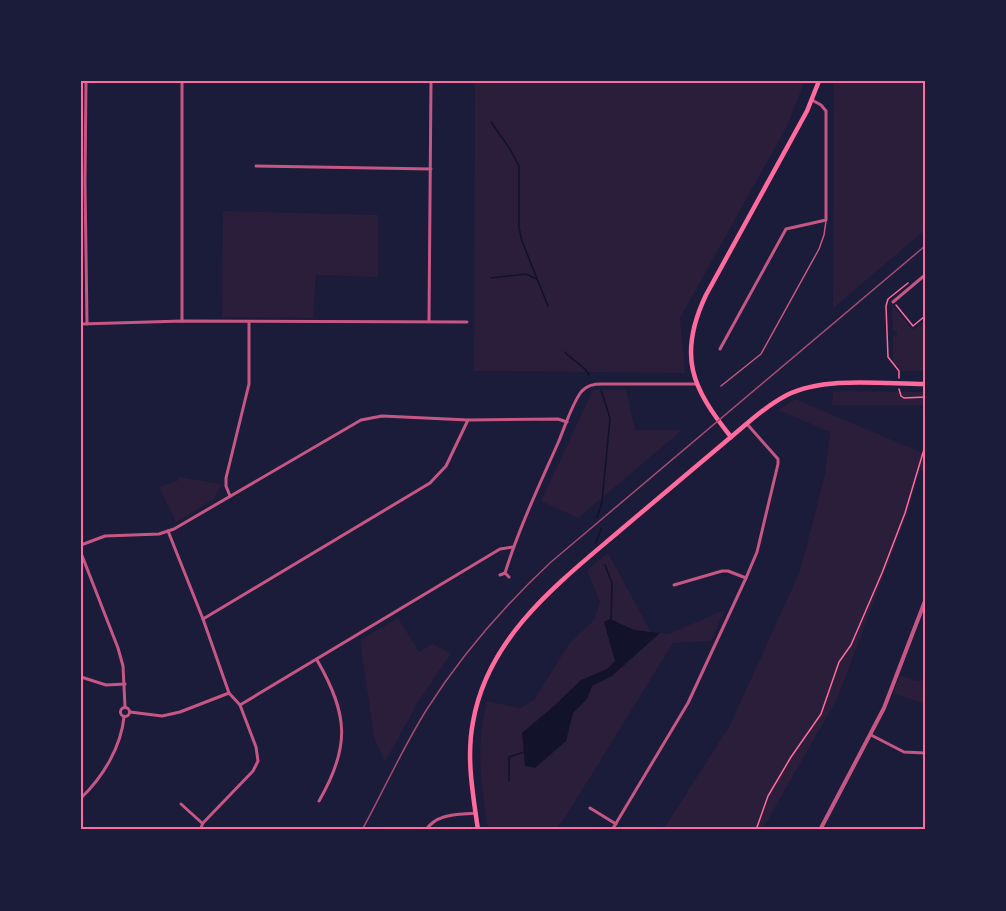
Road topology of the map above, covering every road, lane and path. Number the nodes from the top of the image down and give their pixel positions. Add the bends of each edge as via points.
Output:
1 (86, 81) edge
2 (182, 81) edge
3 (432, 81) edge
4 (819, 81) edge
5 (812, 100) junction
6 (256, 166) dead end
7 (431, 169) junction
8 (826, 220) junction
9 (925, 275) edge
10 (911, 280) dead end
11 (893, 302) joint
12 (925, 316) edge
13 (182, 321) junction
14 (429, 321) junction
15 (249, 322) junction
16 (467, 322) dead end
17 (81, 324) edge
18 (87, 324) junction
19 (720, 349) dead end
20 (696, 384) junction
21 (899, 384) junction
22 (925, 384) edge
23 (721, 386) dead end
24 (925, 397) edge
25 (468, 420) junction
26 (567, 422) junction
27 (747, 424) junction
28 (731, 437) junction
29 (925, 446) edge
30 (230, 496) junction
31 (168, 531) junction
32 (81, 545) edge
33 (513, 547) junction
34 (81, 553) edge
35 (505, 573) junction
36 (500, 575) dead end
37 (509, 577) dead end
38 (746, 578) junction
39 (674, 585) dead end
40 (925, 601) edge
41 (919, 615) junction
42 (925, 617) edge
43 (202, 619) junction
44 (317, 660) junction
45 (81, 677) edge
46 (125, 684) junction
47 (229, 693) junction
48 (240, 705) junction
49 (125, 707) junction
50 (129, 712) junction
51 (124, 717) junction
52 (871, 735) junction
53 (925, 753) edge
54 (81, 792) edge
55 (83, 797) edge
56 (319, 801) dead end
57 (181, 804) dead end
58 (590, 808) dead end
59 (476, 813) junction
60 (203, 823) junction
61 (616, 824) junction
62 (200, 830) edge
63 (426, 830) edge
64 (478, 830) edge
65 (612, 830) edge
66 (756, 830) edge
67 (820, 830) edge

1 - 18 street
2 - 13 street
3 - 7 street
4 - 5 main road
5 - 8 street via 826,111
5 - 20 main road via 699,309 691,349
6 - 7 street
7 - 14 street
8 - 19 street via 786,229
8 - 23 lane via 819,249 761,354
9 - 11 street
10 - 21 path via 888,299 886,306 888,357 898,371
11 - 12 path via 913,326
13 - 15 street
13 - 18 street
14 - 15 street
14 - 16 street
15 - 30 street via 249,384 226,478
17 - 18 street
20 - 26 street via 590,385 580,393
20 - 28 main road via 706,405
21 - 22 main road
21 - 24 path via 904,398
21 - 27 main road via 810,387 774,403
25 - 26 street
25 - 30 street via 382,416 361,420
25 - 43 street via 446,466 430,483
26 - 33 street
27 - 28 main road
27 - 38 street via 778,464 757,552
28 - 59 main road via 566,577 504,645 490,669 473,720 470,768
29 - 66 path via 882,573 851,645 838,662 821,714 768,796
30 - 31 street
31 - 32 street via 105,536
31 - 43 street
33 - 35 street
33 - 44 street via 500,549
34 - 46 street via 112,631
35 - 36 street
35 - 37 street
38 - 39 street via 722,571
38 - 61 street via 688,703
40 - 41 street
41 - 42 street
41 - 52 street
43 - 47 street
44 - 48 street
44 - 56 street via 337,699 342,731 335,769
45 - 46 street via 106,685
46 - 49 street
47 - 48 street
47 - 50 street via 162,716
48 - 60 street via 258,761 247,778
49 - 50 street
49 - 51 street via 120,712
50 - 51 street
51 - 55 street via 110,758
52 - 53 street via 904,752
52 - 67 street
54 - 55 street
57 - 60 street
58 - 61 street
59 - 63 street via 439,818
59 - 64 main road
60 - 62 street
61 - 65 street

